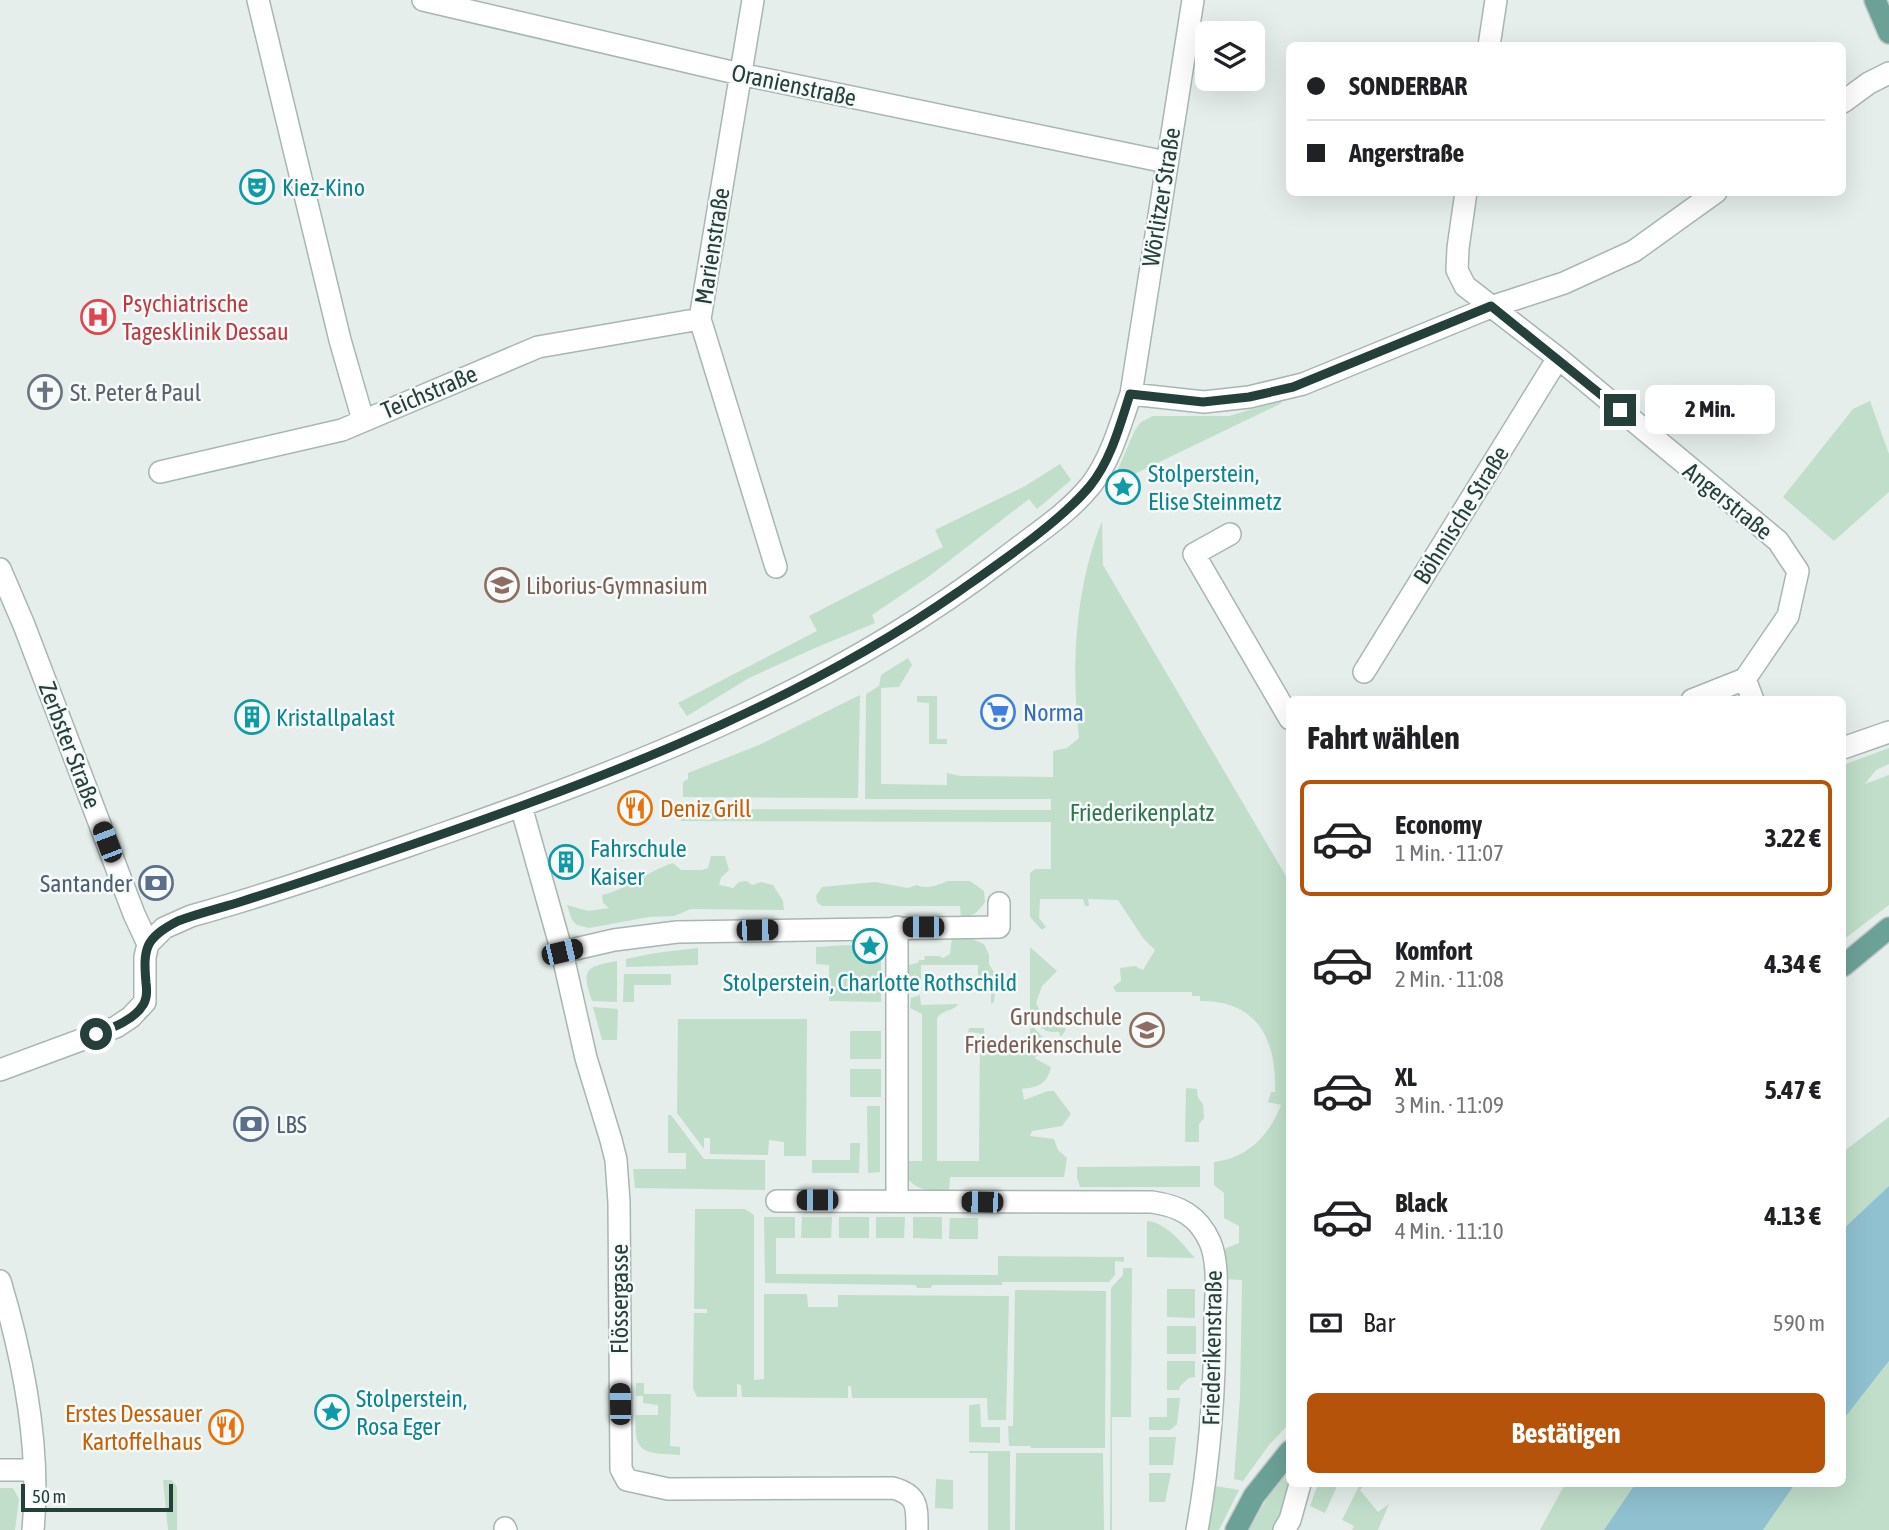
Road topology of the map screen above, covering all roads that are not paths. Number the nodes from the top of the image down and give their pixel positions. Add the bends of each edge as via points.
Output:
1 (258, 0) edge
2 (423, 0) edge
3 (753, 0) edge
4 (1193, 0) edge
5 (1496, 0) edge
6 (1875, 0) edge
7 (1889, 33) edge
8 (1490, 42) edge
9 (1889, 73) edge
10 (740, 74) junction
11 (1846, 100) edge
12 (1166, 162) junction
13 (1465, 196) edge
14 (1710, 196) edge
15 (1491, 306) junction
16 (700, 319) junction
17 (1558, 358) junction
18 (1130, 394) junction
19 (363, 420) junction
20 (160, 472) dead end
21 (1230, 534) dead end
22 (776, 567) dead end
23 (0, 569) edge
24 (1364, 672) dead end
25 (1745, 679) junction
26 (1702, 696) edge
27 (1751, 696) edge
28 (1286, 712) edge
29 (1889, 732) edge
30 (1846, 747) edge
31 (521, 806) junction
32 (999, 903) dead end
33 (897, 927) junction
34 (1889, 928) edge
35 (148, 944) junction
36 (562, 952) junction
37 (1846, 964) edge
38 (0, 1070) edge
39 (777, 1200) dead end
40 (897, 1201) junction
41 (0, 1281) edge
42 (1286, 1456) edge
43 (0, 1470) edge
44 (34, 1470) junction
45 (1299, 1487) edge
46 (33, 1530) edge
47 (917, 1530) edge
48 (1197, 1530) edge
49 (1236, 1530) edge
50 (1284, 1530) edge

1 - 19 street
2 - 10 street, Oranienstraße
3 - 10 street, Marienstraße
4 - 12 street, Wörlitzer Straße
5 - 8 street
6 - 7 main road
9 - 11 street
10 - 12 street, Oranienstraße
10 - 16 street, Marienstraße
12 - 18 street, Wörlitzer Straße
13 - 15 street, Angerstraße via 1457,270 1465,286
14 - 15 street via 1634,251 1564,283
15 - 17 street, Angerstraße
15 - 18 street via 1293,387 1203,402
16 - 19 street, Teichstraße via 538,347
16 - 22 street, Marienstraße
17 - 24 street, Böhmische Straße
17 - 25 street, Angerstraße via 1778,541 1798,571 1788,616
18 - 31 street, Wörlitzer Straße via 1115,441 1091,485 1046,526 906,628 848,662 693,738
19 - 20 street, Teichstraße via 342,430
21 - 28 street via 1194,554
23 - 35 street, Zerbster Straße
25 - 26 street
25 - 27 street
29 - 30 street
31 - 35 street, Wörlitzer Straße via 191,916 164,928
31 - 36 street, Flössergasse
32 - 33 street via 999,927
33 - 36 street via 677,932
33 - 40 street
34 - 37 main road
35 - 38 street, Zerbster Straße via 145,1002 131,1017 116,1027
36 - 47 street, Flössergasse via 615,1160 621,1469 627,1480 668,1489 893,1488 914,1500
39 - 40 street, Friederikenstraße
40 - 48 street, Friederikenstraße via 1152,1202 1178,1207 1191,1216 1211,1244 1216,1297 1212,1426
41 - 44 street via 24,1383
42 - 49 main road via 1254,1496
43 - 44 street
44 - 46 street
45 - 50 street

